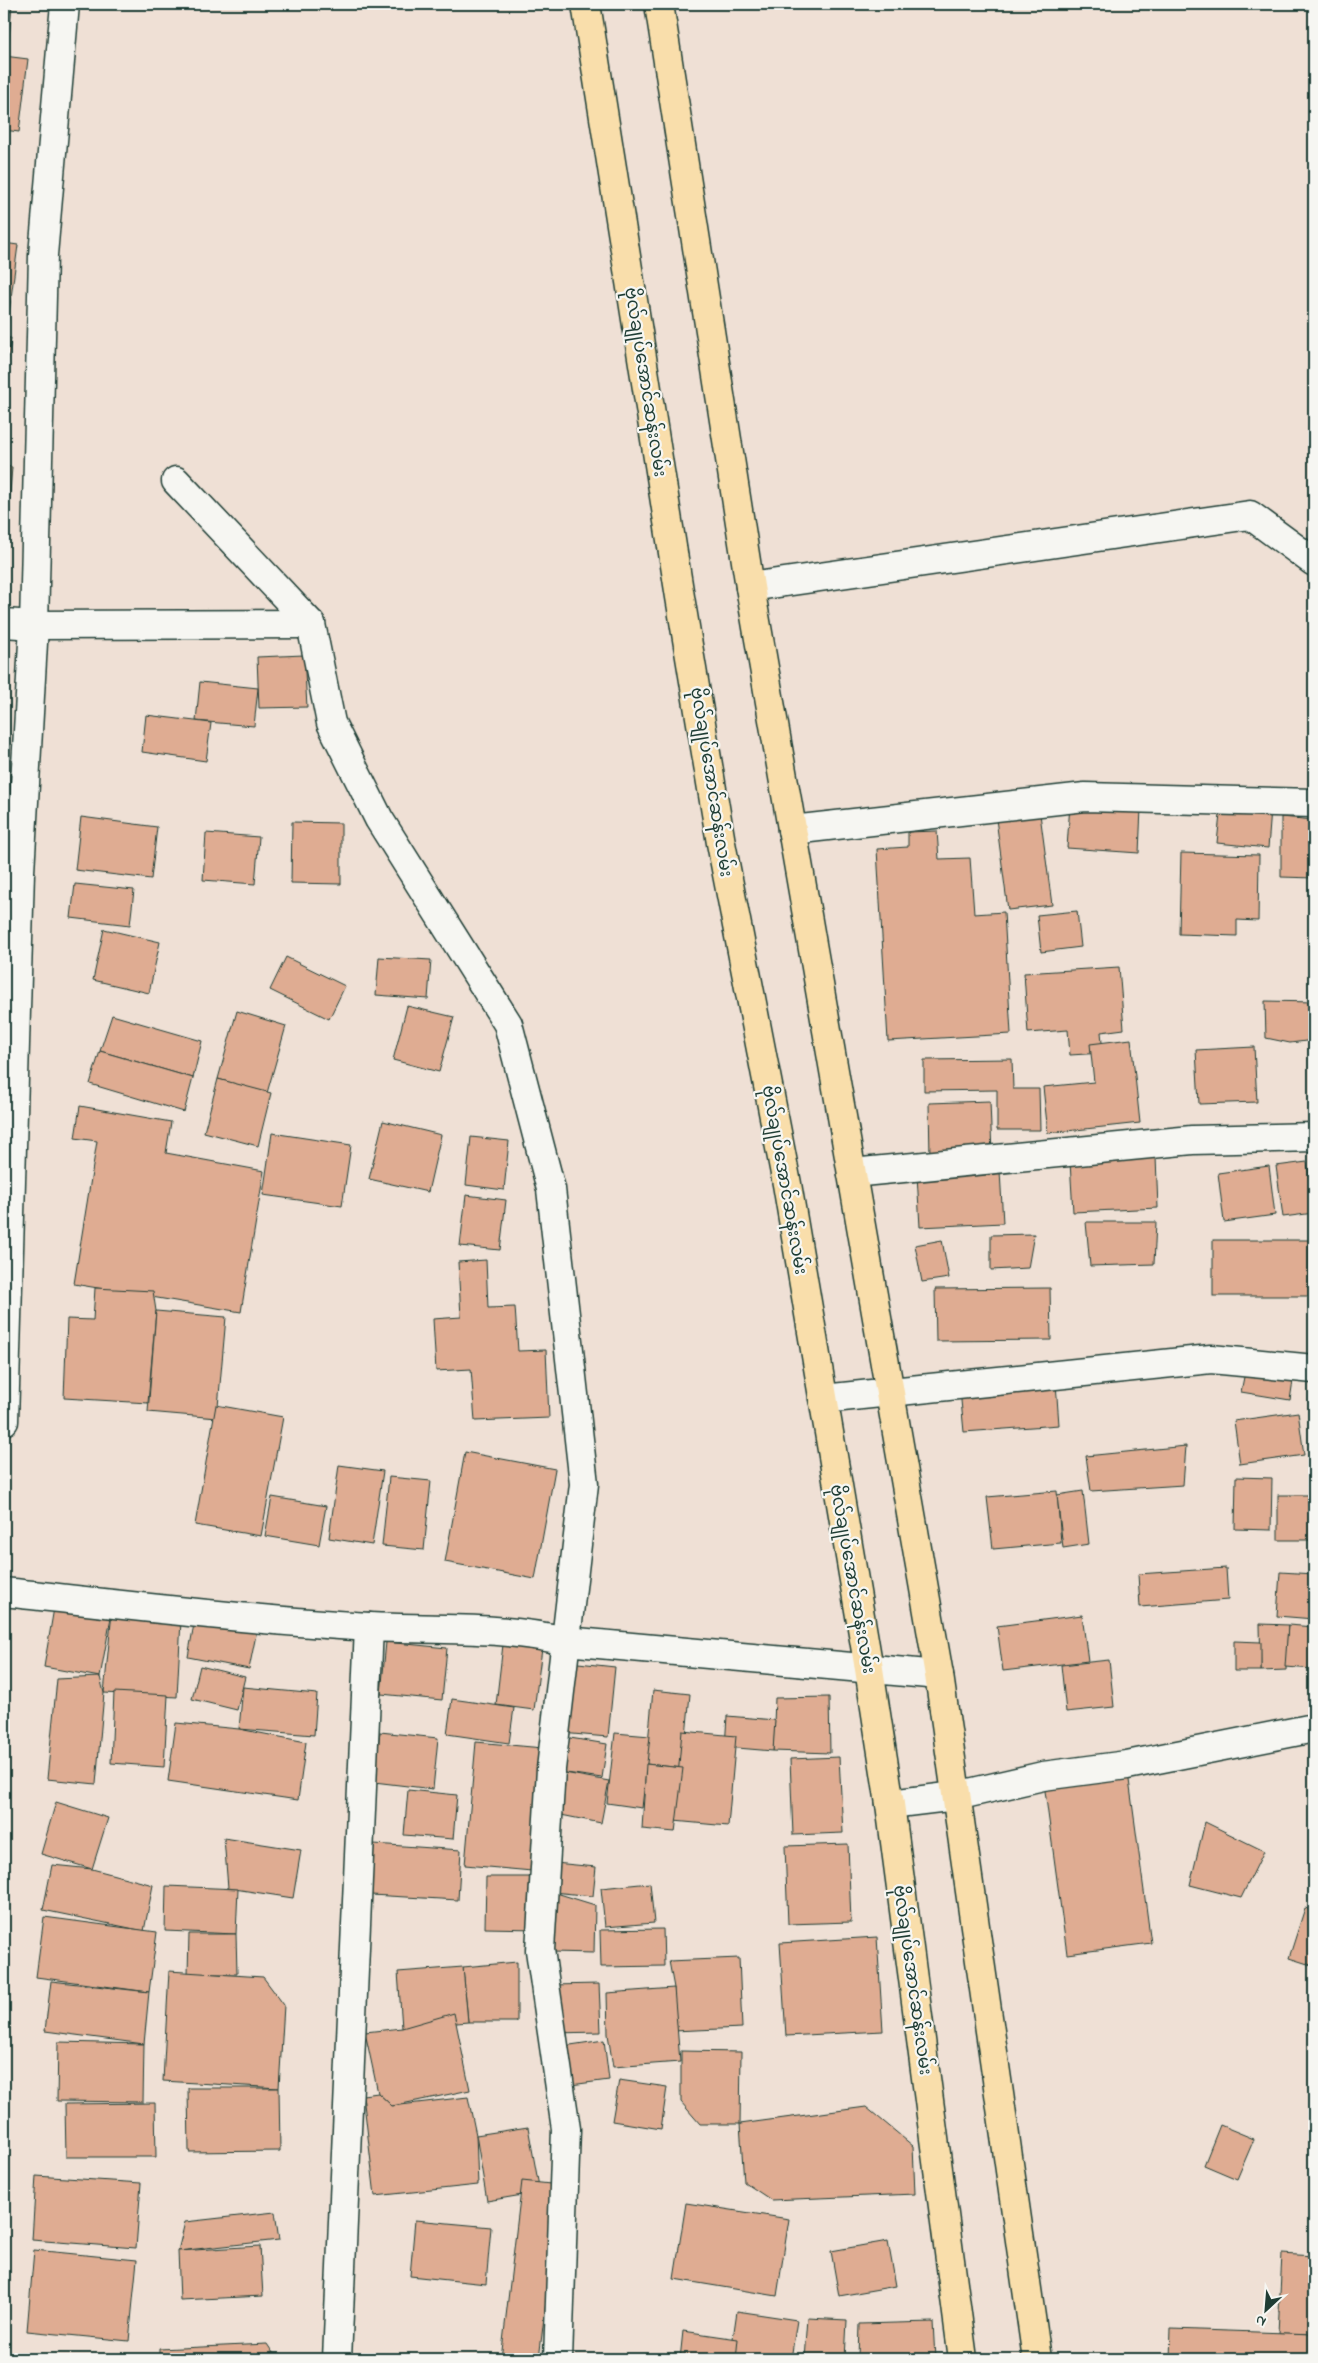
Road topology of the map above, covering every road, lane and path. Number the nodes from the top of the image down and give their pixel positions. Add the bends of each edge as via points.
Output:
1 (65, 4) edge
2 (586, 4) edge
3 (659, 4) edge
4 (176, 481) dead end
5 (1314, 562) edge
6 (750, 587) junction
7 (4, 623) edge
8 (311, 624) junction
9 (34, 625) junction
10 (1314, 803) edge
11 (792, 830) junction
12 (1314, 1138) edge
13 (852, 1172) junction
14 (1314, 1368) edge
15 (890, 1392) junction
16 (823, 1399) junction
17 (4, 1421) edge
18 (4, 1592) edge
19 (369, 1627) junction
20 (566, 1640) junction
21 (869, 1669) junction
22 (939, 1675) junction
23 (1314, 1728) edge
24 (956, 1796) junction
25 (890, 1804) junction
26 (338, 2359) edge
27 (558, 2359) edge
28 (963, 2359) edge
29 (1037, 2359) edge

1 - 9 street via 44,256
2 - 16 highway, ဗိုလ်ချုပ်အောင်ဆန်းလမ်း via 721,843 787,1184
3 - 6 highway
4 - 8 street
5 - 6 street via 1250,515
6 - 11 highway
7 - 9 street
8 - 9 street
8 - 20 street via 331,723 379,819 508,1024 551,1189 584,1484
9 - 17 street via 20,872
10 - 11 street via 1085,797
11 - 13 highway
12 - 13 street via 1192,1140
13 - 15 highway
14 - 15 street via 1211,1359
15 - 16 street
15 - 22 highway
16 - 21 highway, ဗိုလ်ချုပ်အောင်ဆန်းလမ်း
18 - 19 street via 196,1613
19 - 20 street via 480,1630 540,1634
19 - 26 street
20 - 21 street
20 - 27 street via 547,1819 540,1950 566,2129
21 - 22 street
21 - 25 highway, ဗိုလ်ချုပ်အောင်ဆန်းလမ်း
22 - 24 highway
23 - 24 street via 1127,1765 1042,1776
24 - 25 street
24 - 29 highway
25 - 28 highway, ဗိုလ်ချုပ်အောင်ဆန်းလမ်း

